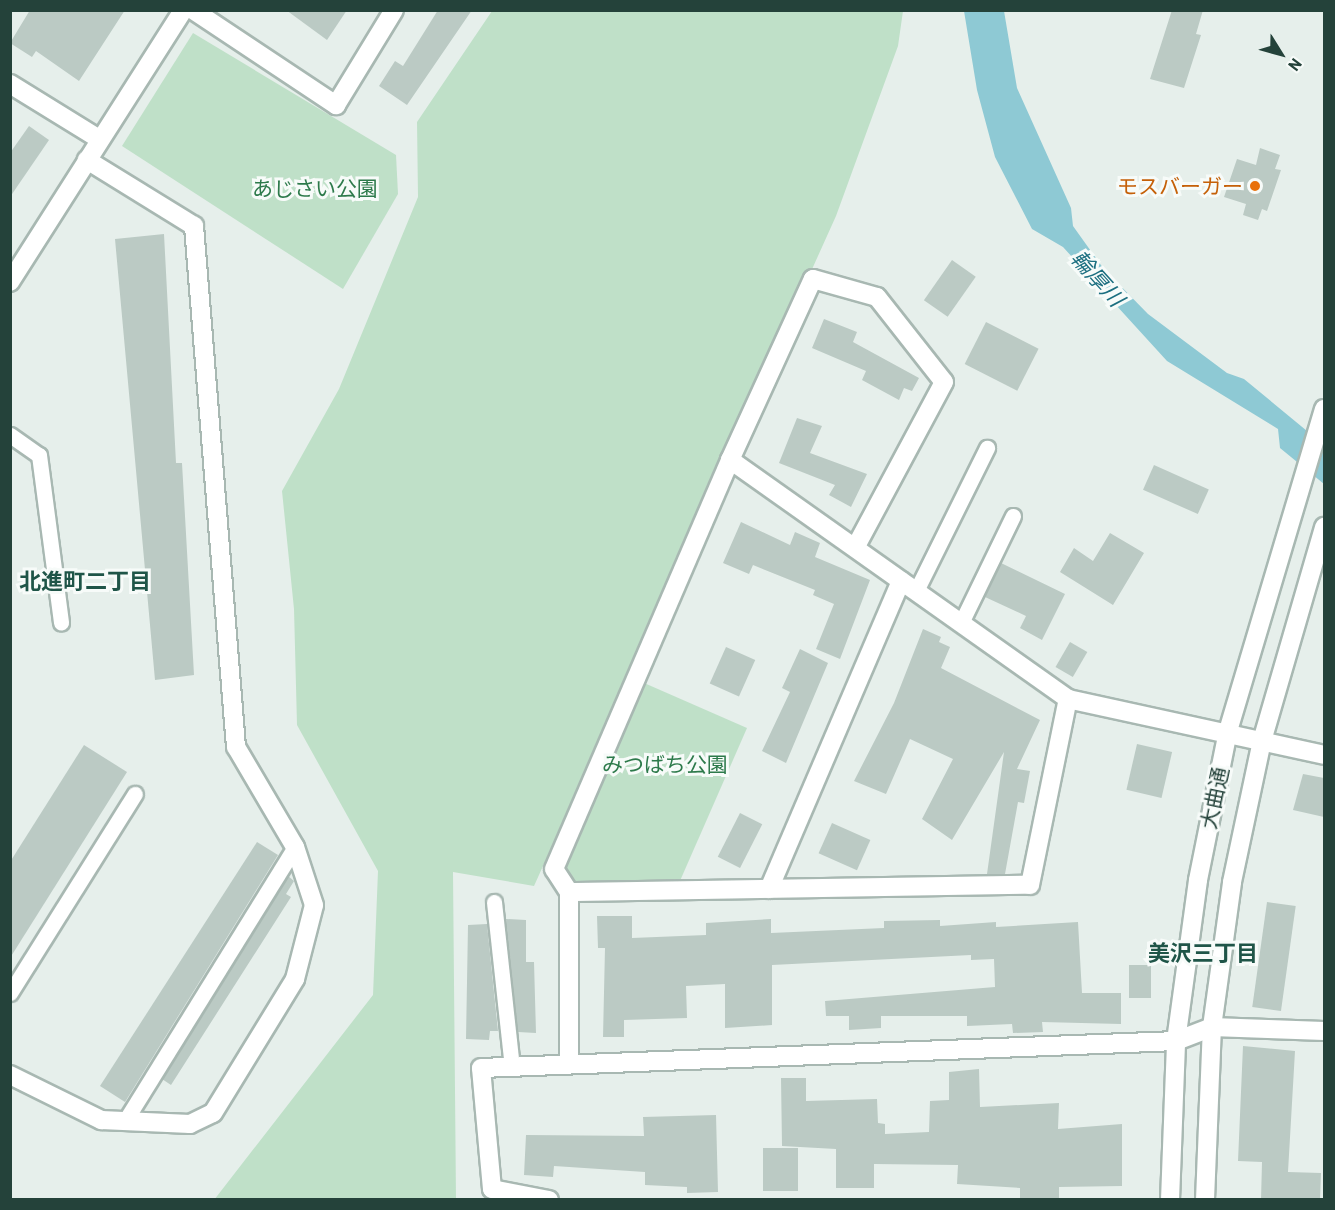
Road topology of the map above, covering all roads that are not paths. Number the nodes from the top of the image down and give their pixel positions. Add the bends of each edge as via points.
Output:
1 (183, 10) edge
2 (193, 10) edge
3 (394, 10) edge
4 (10, 84) edge
5 (99, 139) junction
6 (87, 160) junction
7 (12, 274) edge
8 (1324, 409) edge
9 (10, 435) edge
10 (987, 448) dead end
11 (730, 460) junction
12 (1012, 516) dead end
13 (1324, 527) edge
14 (855, 548) junction
15 (909, 586) junction
16 (61, 623) dead end
17 (961, 623) junction
18 (1068, 699) junction
19 (1228, 731) junction
20 (1263, 741) junction
21 (1324, 755) edge
22 (135, 794) dead end
23 (295, 847) junction
24 (769, 889) junction
25 (569, 892) junction
26 (494, 902) dead end
27 (10, 993) edge
28 (1212, 1027) junction
29 (1324, 1031) edge
30 (1176, 1041) junction
31 (570, 1064) junction
32 (512, 1067) junction
33 (10, 1075) edge
34 (125, 1121) junction
35 (549, 1200) edge
36 (1170, 1200) edge
37 (1205, 1200) edge

1 - 5 street
2 - 3 street via 336,105
4 - 5 street
5 - 6 street
6 - 7 street
6 - 23 street via 194,226 236,747
8 - 19 street, 大曲通
9 - 16 lane via 39,455
10 - 15 lane
11 - 14 street
11 - 14 street via 813,279 877,297 944,382
11 - 25 street via 554,869
12 - 17 lane
13 - 20 street, 大曲通
14 - 15 street
15 - 17 street
15 - 24 street
17 - 18 street
18 - 19 street
18 - 24 street via 1030,885
19 - 20 street
19 - 30 street, 大曲通 via 1198,880
20 - 21 street
20 - 28 street, 大曲通 via 1232,882
22 - 27 lane
23 - 34 lane
23 - 34 street via 314,905 295,979 213,1113 190,1124
24 - 25 street
25 - 31 street
26 - 32 lane
28 - 29 street
28 - 30 street
28 - 37 street, 大曲通
30 - 31 street
30 - 36 street, 大曲通
31 - 32 street
32 - 35 street via 481,1068 492,1190
33 - 34 street via 101,1120

